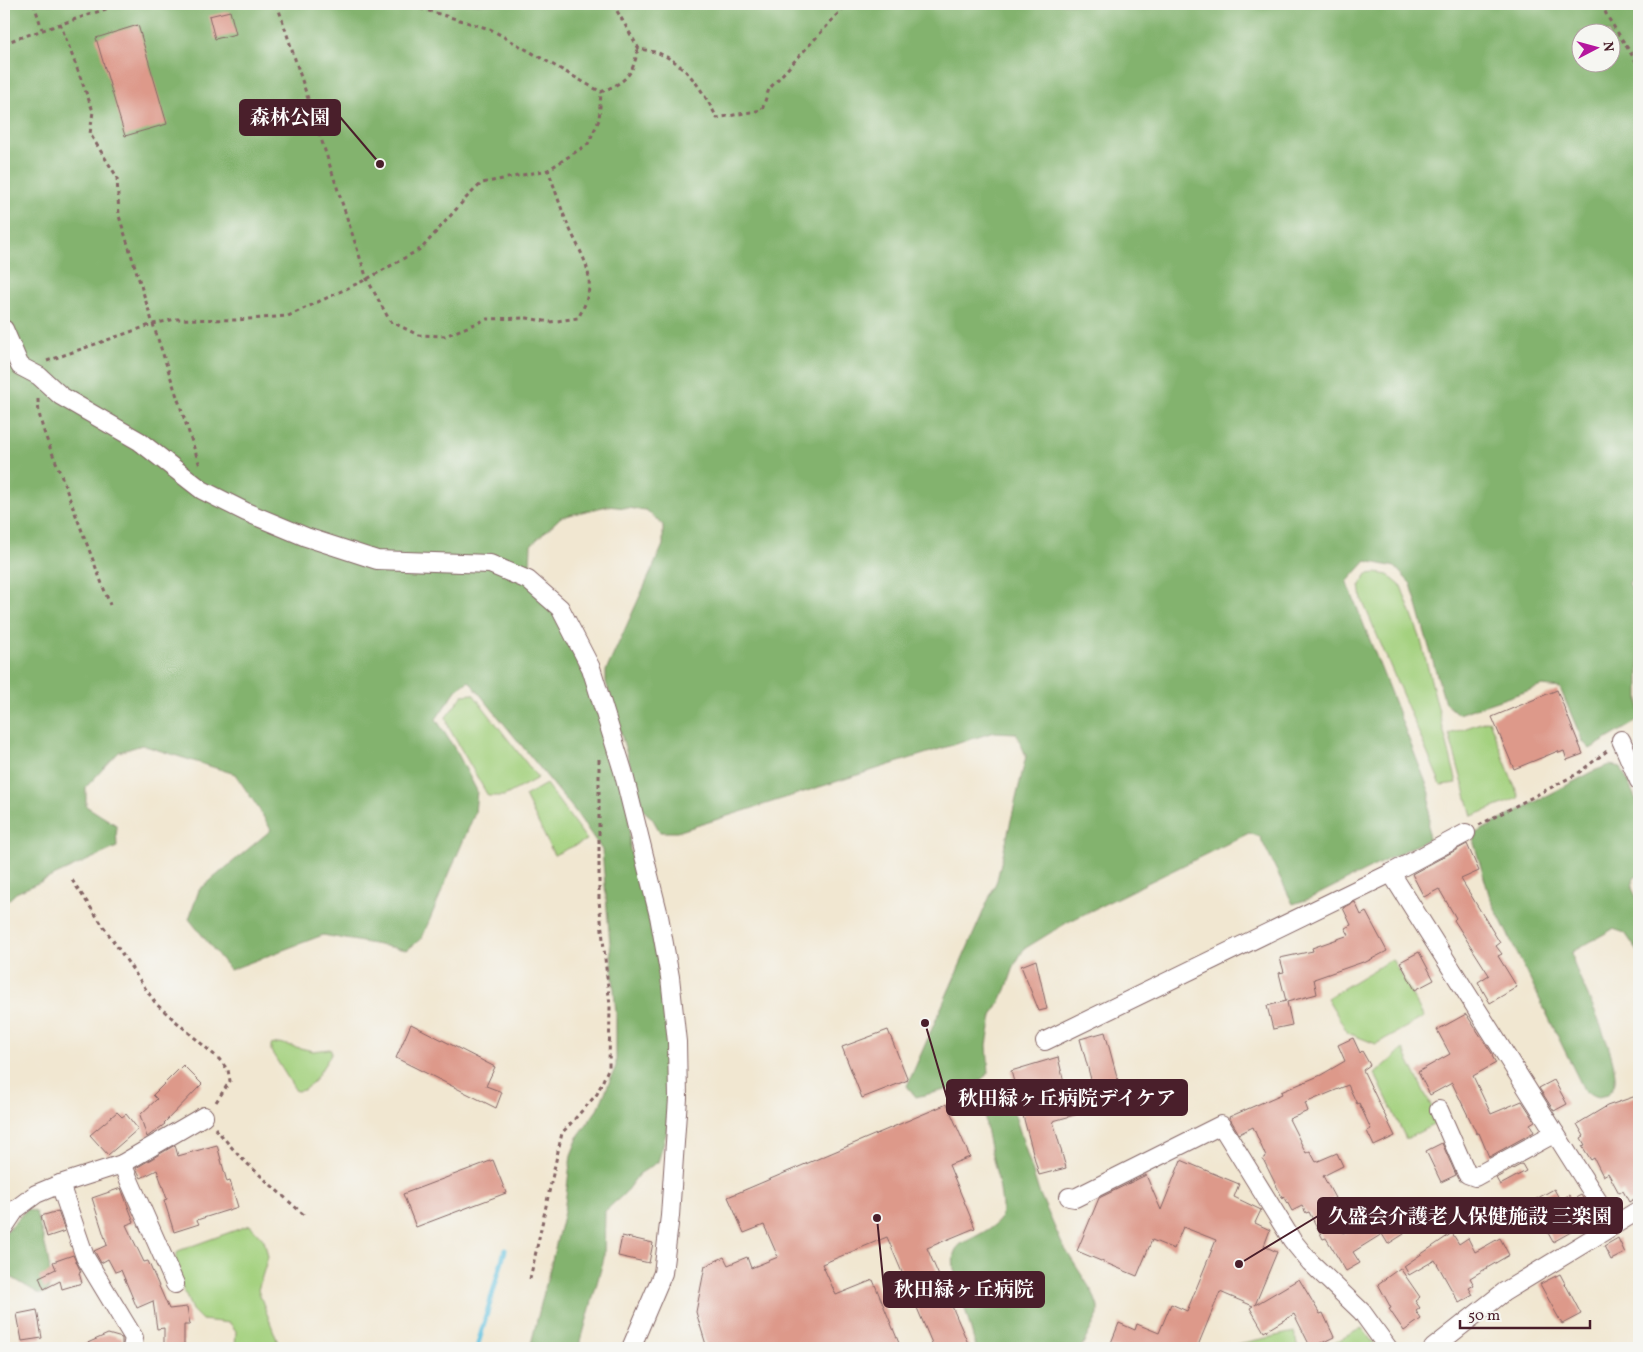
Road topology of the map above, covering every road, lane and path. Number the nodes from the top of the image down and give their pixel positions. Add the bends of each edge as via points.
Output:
1 (34, 4) edge
2 (121, 4) edge
3 (277, 4) edge
4 (405, 4) edge
5 (613, 4) edge
6 (847, 4) edge
7 (1602, 4) edge
8 (60, 23) junction
9 (42, 29) junction
10 (4, 42) edge
11 (638, 47) junction
12 (1639, 66) edge
13 (601, 92) junction
14 (548, 170) junction
15 (367, 279) junction
16 (152, 324) junction
17 (4, 329) edge
18 (32, 372) junction
19 (202, 490) junction
20 (110, 605) dead end
21 (1621, 740) joint
22 (599, 752) dead end
23 (1639, 781) edge
24 (1466, 832) joint
25 (1390, 872) junction
26 (72, 880) dead end
27 (1045, 1041) dead end
28 (1439, 1110) dead end
29 (204, 1116) junction
30 (1555, 1133) junction
31 (122, 1164) junction
32 (60, 1184) junction
33 (1069, 1197) dead end
34 (1639, 1210) edge
35 (304, 1215) dead end
36 (1613, 1224) junction
37 (4, 1227) edge
38 (530, 1279) dead end
39 (175, 1284) dead end
40 (132, 1348) edge
41 (630, 1348) edge
42 (1388, 1348) edge
43 (1433, 1348) edge

1 - 9 path
2 - 8 path
3 - 15 path
4 - 13 path via 490,30
5 - 11 path
6 - 11 path via 769,89 762,110 717,118 704,93 685,70 658,53
7 - 12 path
8 - 9 path
8 - 16 path via 93,110 90,134 117,177 119,216
9 - 10 path
11 - 13 path via 635,67 619,85
13 - 14 path via 599,120 588,144
14 - 15 path via 482,183 422,248
14 - 15 path via 591,280 586,306 578,318 550,322 527,318 487,319 445,336 418,335 390,321
15 - 16 path via 288,316 236,320 176,319
16 - 18 path
16 - 19 path via 202,475
17 - 18 street via 20,366
18 - 19 street via 61,396 139,441
18 - 20 path via 45,437
19 - 41 street via 306,536 377,560 490,564 528,580 560,608 592,668 644,852 668,968 677,1042 678,1098 663,1272
21 - 23 street
21 - 24 path via 1577,774
22 - 38 path via 599,901 610,1006 609,1067 597,1094 562,1134
24 - 25 street
25 - 27 street
25 - 30 street
26 - 29 path via 156,1004 228,1070 230,1081
28 - 30 street via 1467,1174 1475,1177
29 - 31 street
29 - 35 path via 240,1157
30 - 36 street
31 - 32 street
31 - 39 street
32 - 37 street via 36,1194 16,1209
32 - 40 street via 85,1257 134,1338
33 - 42 street via 1075,1198 1221,1125 1292,1240 1362,1312
34 - 36 street
36 - 43 street via 1504,1292

